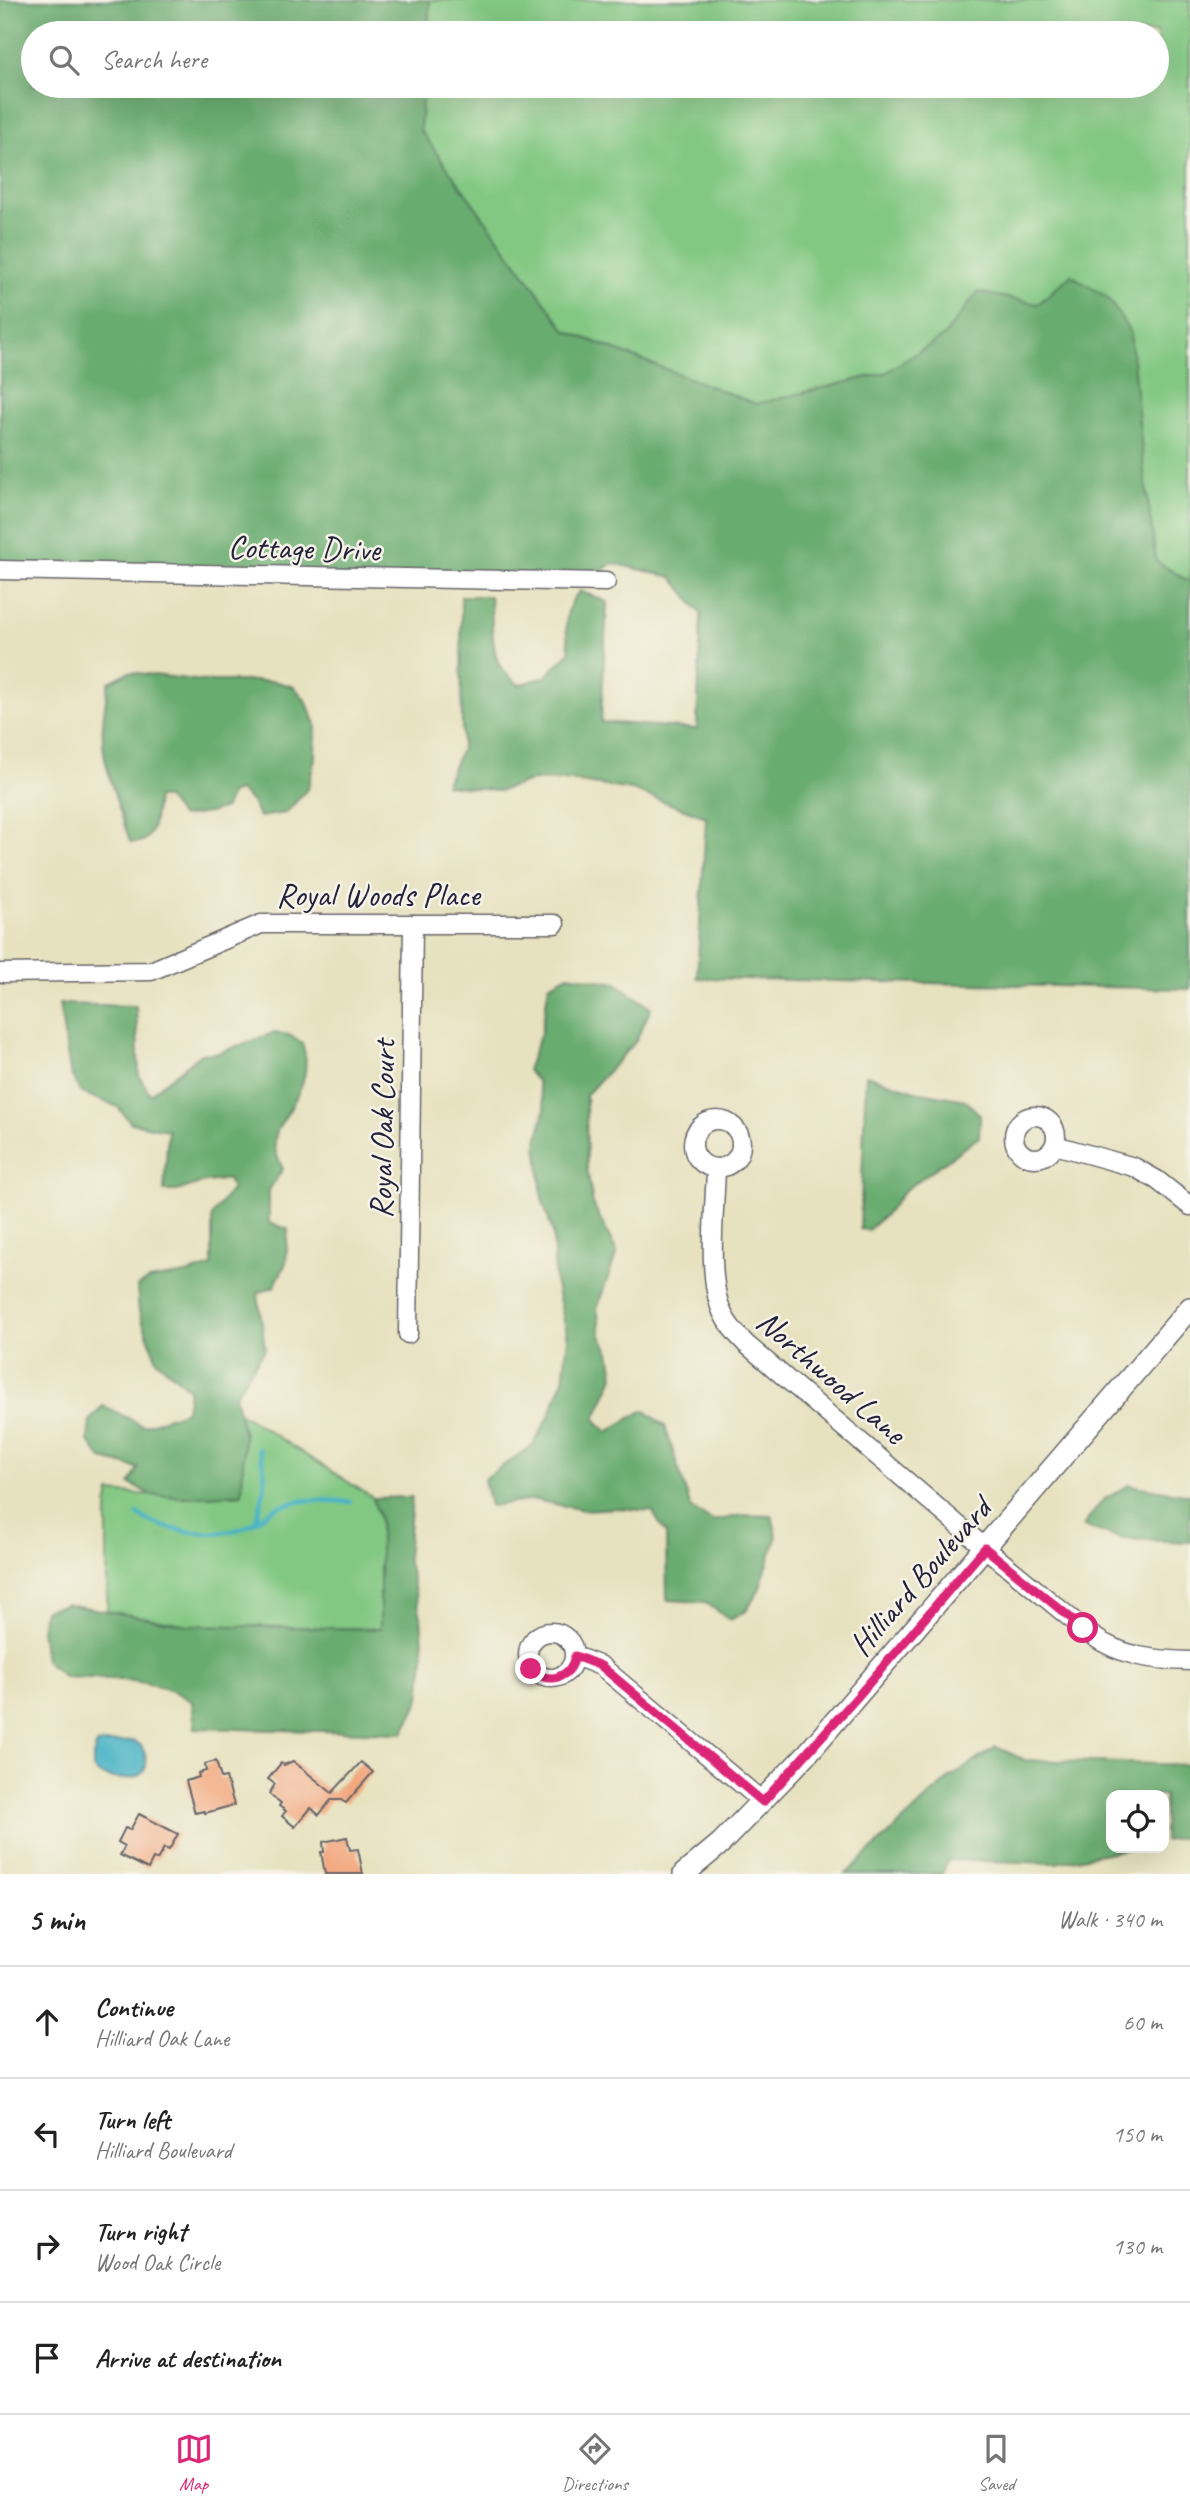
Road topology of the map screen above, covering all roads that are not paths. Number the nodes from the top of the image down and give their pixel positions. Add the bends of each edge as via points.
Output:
1 (0, 570) edge
2 (606, 582) dead end
3 (413, 924) junction
4 (555, 924) dead end
5 (0, 973) edge
6 (1055, 1145) dead end
7 (716, 1168) dead end
8 (1190, 1206) edge
9 (1190, 1308) edge
10 (408, 1334) dead end
11 (985, 1548) junction
12 (575, 1656) dead end
13 (1190, 1661) edge
14 (763, 1802) junction
15 (684, 1874) edge

1 - 2 street, Cottage Drive
3 - 4 street, Royal Woods Place
3 - 5 street, Royal Woods Place via 261,924 151,971
3 - 10 street, Royal Oak Court
6 - 8 street via 1133,1167
7 - 11 street, Northwood Lane via 714,1270 719,1303 729,1324 755,1352
9 - 11 street, Hilliard Boulevard
11 - 13 street, Northwood Lane via 1110,1647 1148,1659
11 - 14 street, Hilliard Boulevard
12 - 14 street via 601,1666
14 - 15 street, Hilliard Boulevard

